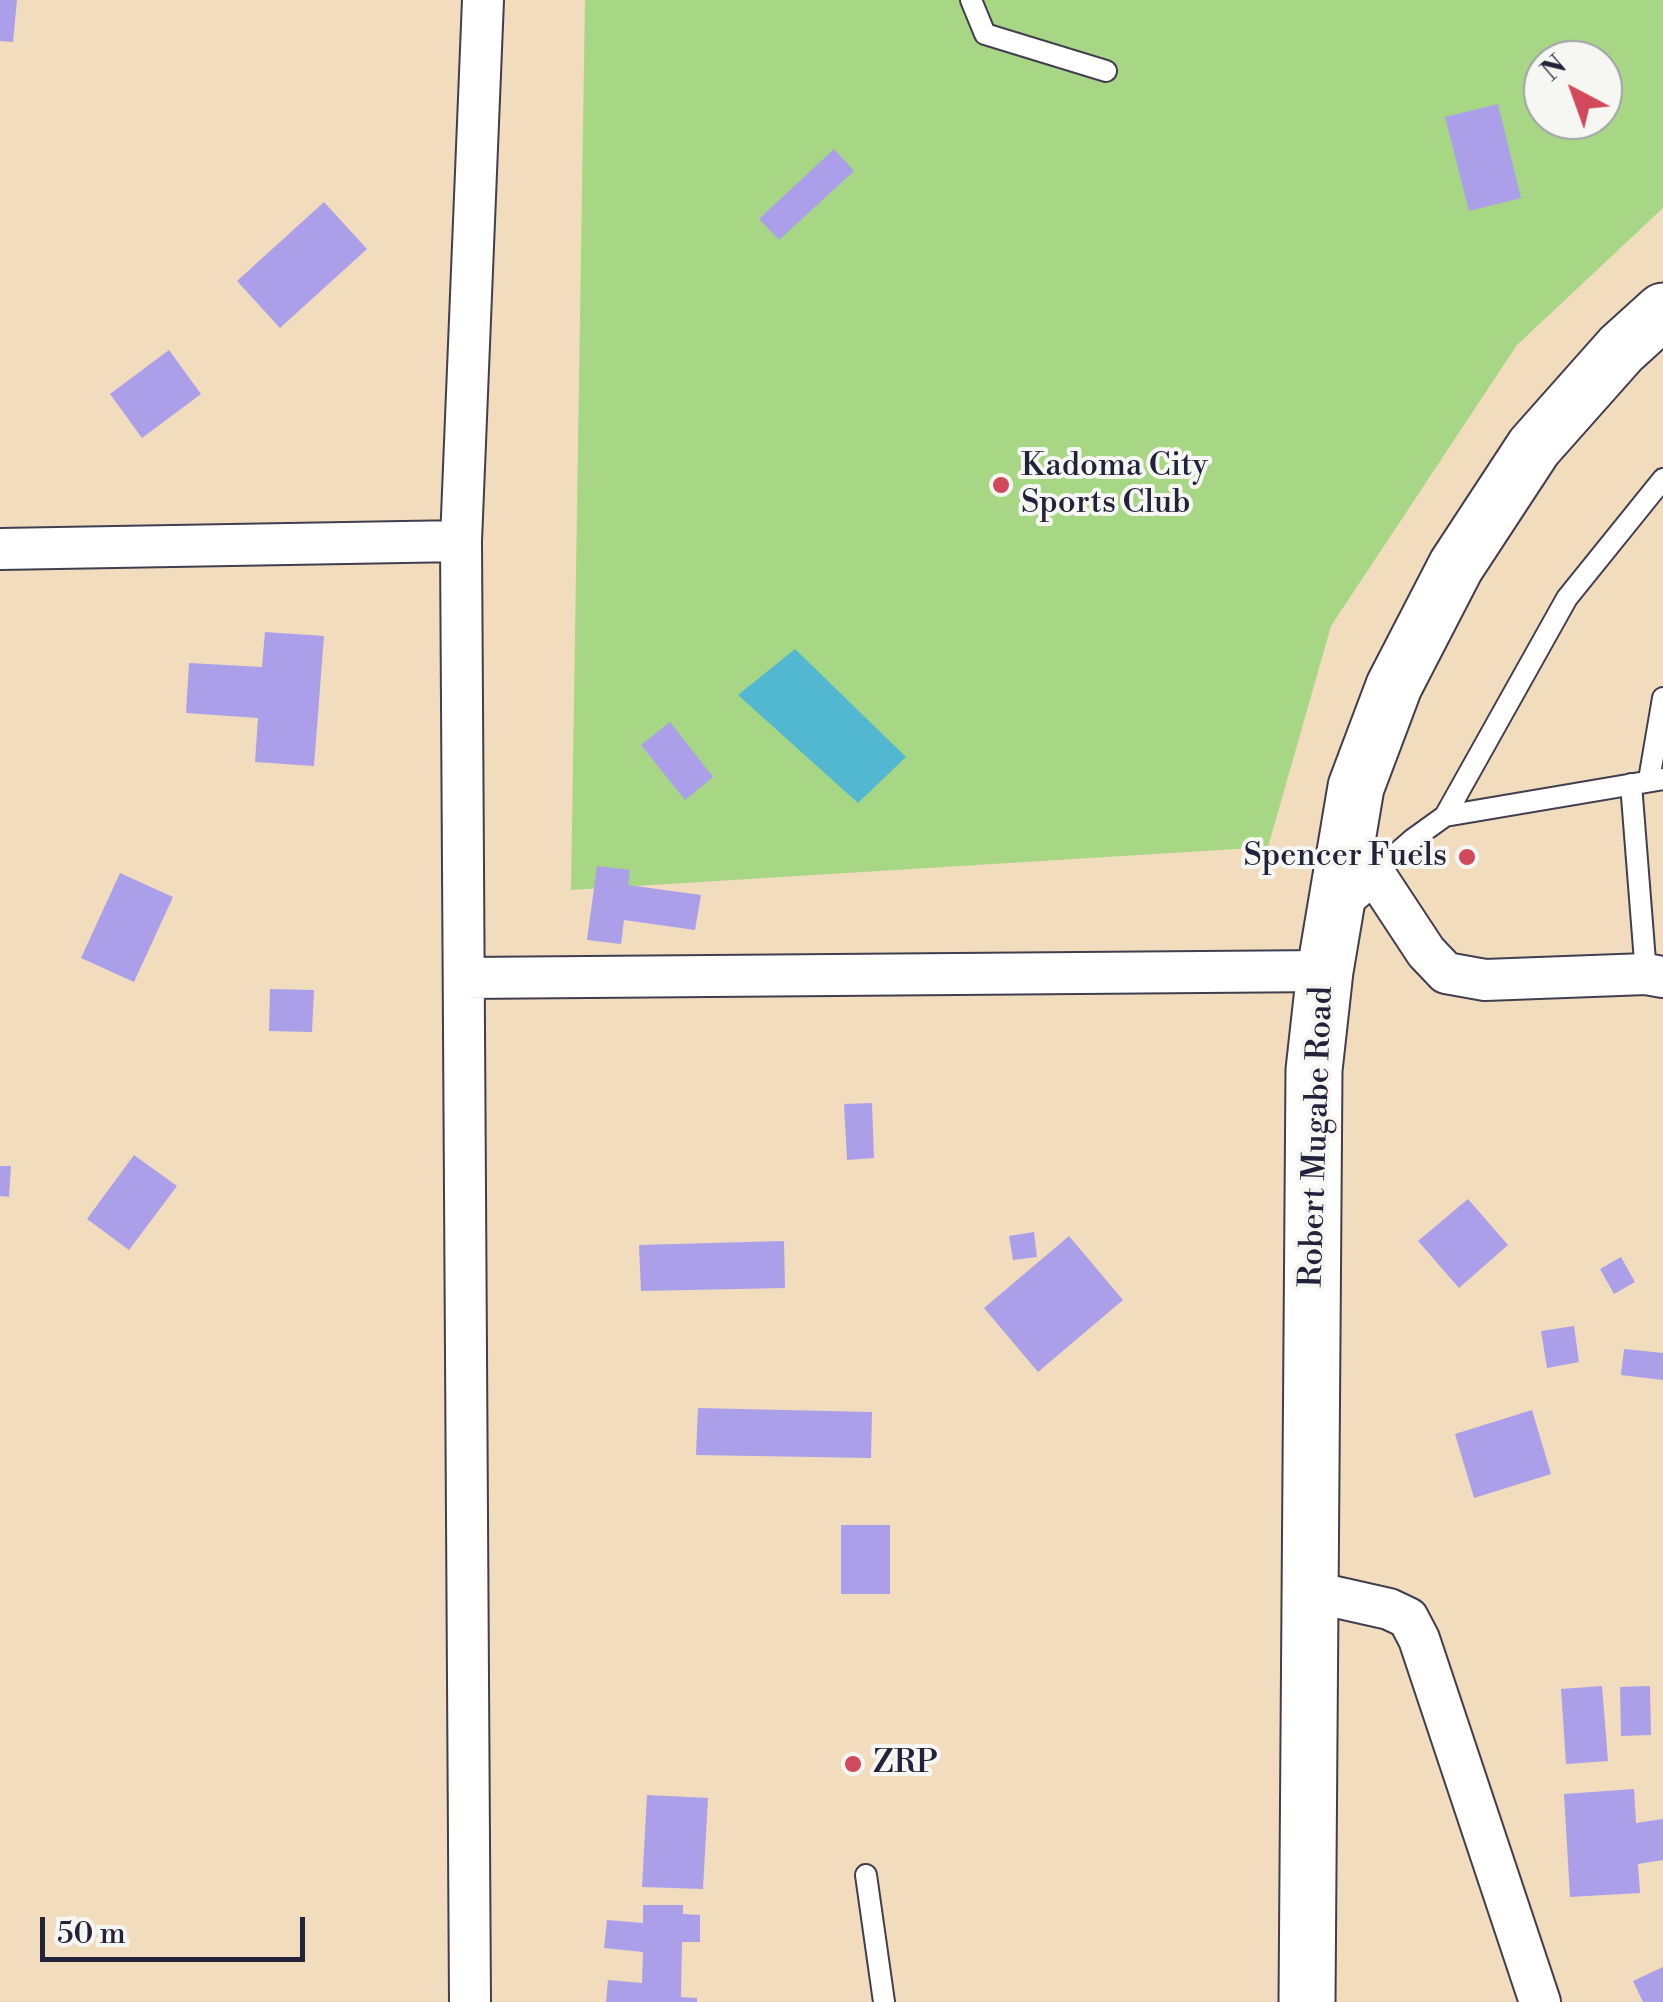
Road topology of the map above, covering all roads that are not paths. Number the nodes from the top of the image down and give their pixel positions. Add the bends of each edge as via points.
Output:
1 (484, 0) edge
2 (971, 0) edge
3 (1106, 72) dead end
4 (1663, 311) edge
5 (1663, 479) edge
6 (462, 541) junction
7 (0, 549) edge
8 (1663, 698) edge
9 (1648, 781) edge
10 (1445, 816) junction
11 (1355, 889) junction
12 (1324, 971) junction
13 (1655, 975) edge
14 (464, 978) junction
15 (1308, 1591) junction
16 (866, 1876) dead end
17 (470, 2002) edge
18 (884, 2002) edge
19 (1307, 2002) edge
20 (1540, 2002) edge

1 - 6 street
2 - 3 lane via 985,34
4 - 11 street, Robert Mugabe Road via 1534,447 1456,566 1394,686 1356,787
5 - 10 lane via 1567,598
6 - 7 street
6 - 14 street
8 - 9 lane
9 - 10 lane
9 - 13 lane
10 - 11 lane
11 - 12 street, Robert Mugabe Road
11 - 13 street via 1446,973 1485,980
12 - 14 street
12 - 15 street, Robert Mugabe Road via 1314,1070
14 - 17 street
15 - 19 street, Robert Mugabe Road
15 - 20 street via 1408,1618
16 - 18 lane

